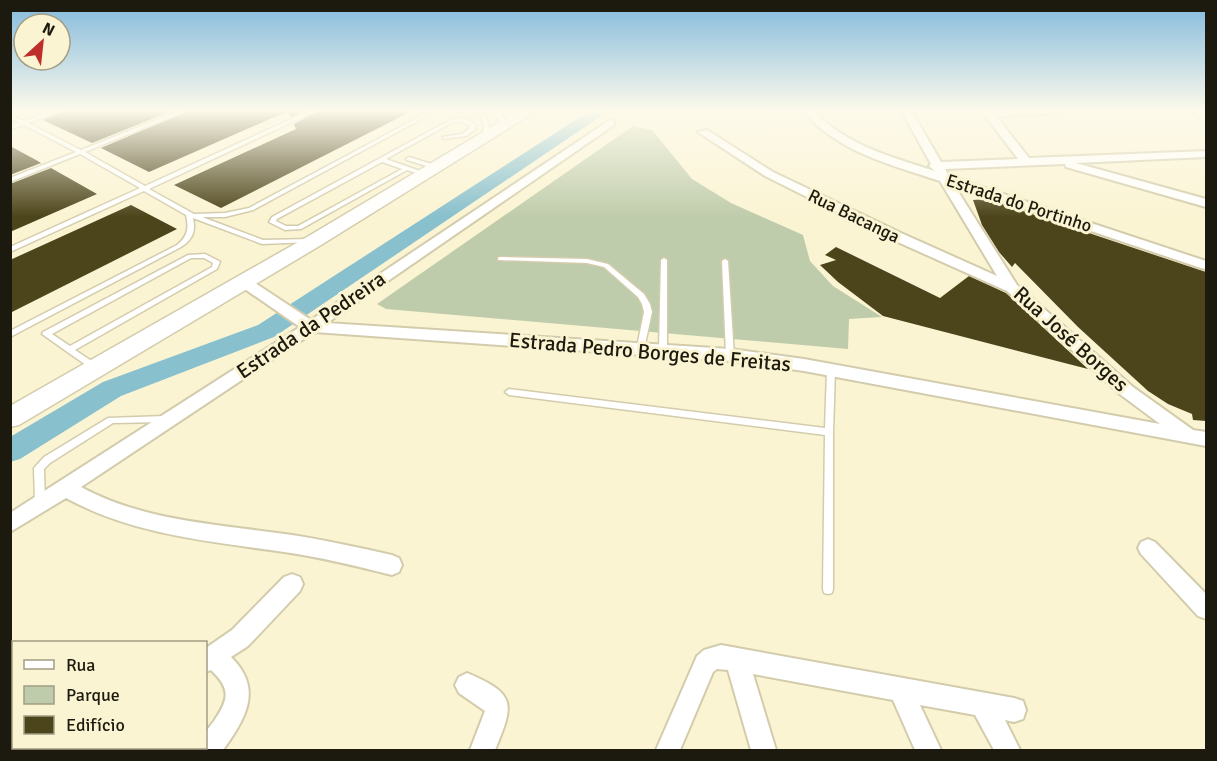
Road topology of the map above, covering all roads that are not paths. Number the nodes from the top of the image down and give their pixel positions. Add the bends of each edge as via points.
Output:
1 (68, 146) edge
2 (97, 146) edge
3 (239, 146) edge
4 (370, 146) edge
5 (408, 146) edge
6 (472, 146) edge
7 (574, 146) edge
8 (724, 146) edge
9 (854, 146) edge
10 (925, 146) edge
11 (1013, 146) edge
12 (81, 152) junction
13 (1206, 154) edge
14 (409, 159) dead end
15 (1096, 159) junction
16 (382, 160) junction
17 (1055, 160) junction
18 (1026, 162) junction
19 (407, 168) junction
20 (430, 171) junction
21 (939, 171) junction
22 (1103, 174) junction
23 (10, 180) edge
24 (145, 189) junction
25 (1206, 204) edge
26 (189, 214) junction
27 (314, 241) junction
28 (10, 250) edge
29 (500, 259) dead end
30 (664, 260) dead end
31 (725, 261) dead end
32 (1206, 265) edge
33 (244, 282) junction
34 (1012, 288) junction
35 (304, 322) junction
36 (10, 335) edge
37 (641, 348) junction
38 (663, 349) junction
39 (69, 350) junction
40 (730, 355) junction
41 (96, 368) junction
42 (831, 370) junction
43 (509, 392) dead end
44 (10, 418) edge
45 (169, 419) junction
46 (829, 432) junction
47 (1202, 440) edge
48 (65, 488) junction
49 (40, 504) junction
50 (10, 524) edge
51 (1148, 548) dead end
52 (392, 565) dead end
53 (292, 584) dead end
54 (828, 589) dead end
55 (1206, 609) edge
56 (210, 659) edge
57 (737, 659) junction
58 (467, 685) dead end
59 (900, 689) junction
60 (982, 704) junction
61 (1014, 710) dead end
62 (674, 745) edge
63 (208, 750) edge
64 (483, 750) edge
65 (763, 750) edge
66 (928, 750) edge
67 (1007, 750) edge

1 - 12 lane
2 - 12 lane
3 - 24 lane
4 - 26 lane via 251,209 225,215
5 - 16 lane
6 - 20 street
7 - 35 street, Estrada da Pedreira
8 - 34 street, Rua Bacanga via 769,174
9 - 21 street, Estrada do Portinho via 874,155
10 - 21 street, Rua José Borges
11 - 18 street
12 - 23 lane
12 - 24 lane
13 - 15 street
14 - 20 lane
15 - 17 street
15 - 22 street
16 - 19 lane
16 - 19 lane via 272,222 289,229 305,226
17 - 18 street
17 - 22 street
18 - 21 street
19 - 20 lane
20 - 27 street
21 - 32 street, Estrada do Portinho
21 - 34 street, Rua José Borges
22 - 25 street
24 - 26 lane
24 - 28 lane
26 - 27 lane via 262,242
26 - 36 lane via 192,235 179,246
27 - 33 street
29 - 37 lane via 606,265 646,304
30 - 38 lane
31 - 40 lane
33 - 35 street
33 - 41 street
34 - 47 street, Rua José Borges via 1127,391
35 - 37 street, Estrada Pedro Borges de Freitas
35 - 45 street, Estrada da Pedreira
37 - 38 street, Estrada Pedro Borges de Freitas
38 - 40 street, Estrada Pedro Borges de Freitas
39 - 39 lane via 215,268 217,262 205,256 190,256 46,334
39 - 41 lane
40 - 42 street, Estrada Pedro Borges de Freitas
41 - 44 street
42 - 46 lane
42 - 47 street, Estrada Pedro Borges de Freitas
43 - 46 lane
45 - 48 street, Estrada da Pedreira
45 - 49 lane via 111,420 47,460 39,468
46 - 54 lane
48 - 49 street, Estrada da Pedreira
48 - 52 street via 136,518
49 - 50 street, Estrada da Pedreira
51 - 55 street
53 - 56 street via 240,638
56 - 63 street via 234,678 239,692 235,709
57 - 59 street
57 - 62 street via 712,658 705,664
57 - 65 street
58 - 64 street via 496,703 498,713
59 - 60 street
59 - 66 street
60 - 61 street
60 - 67 street

